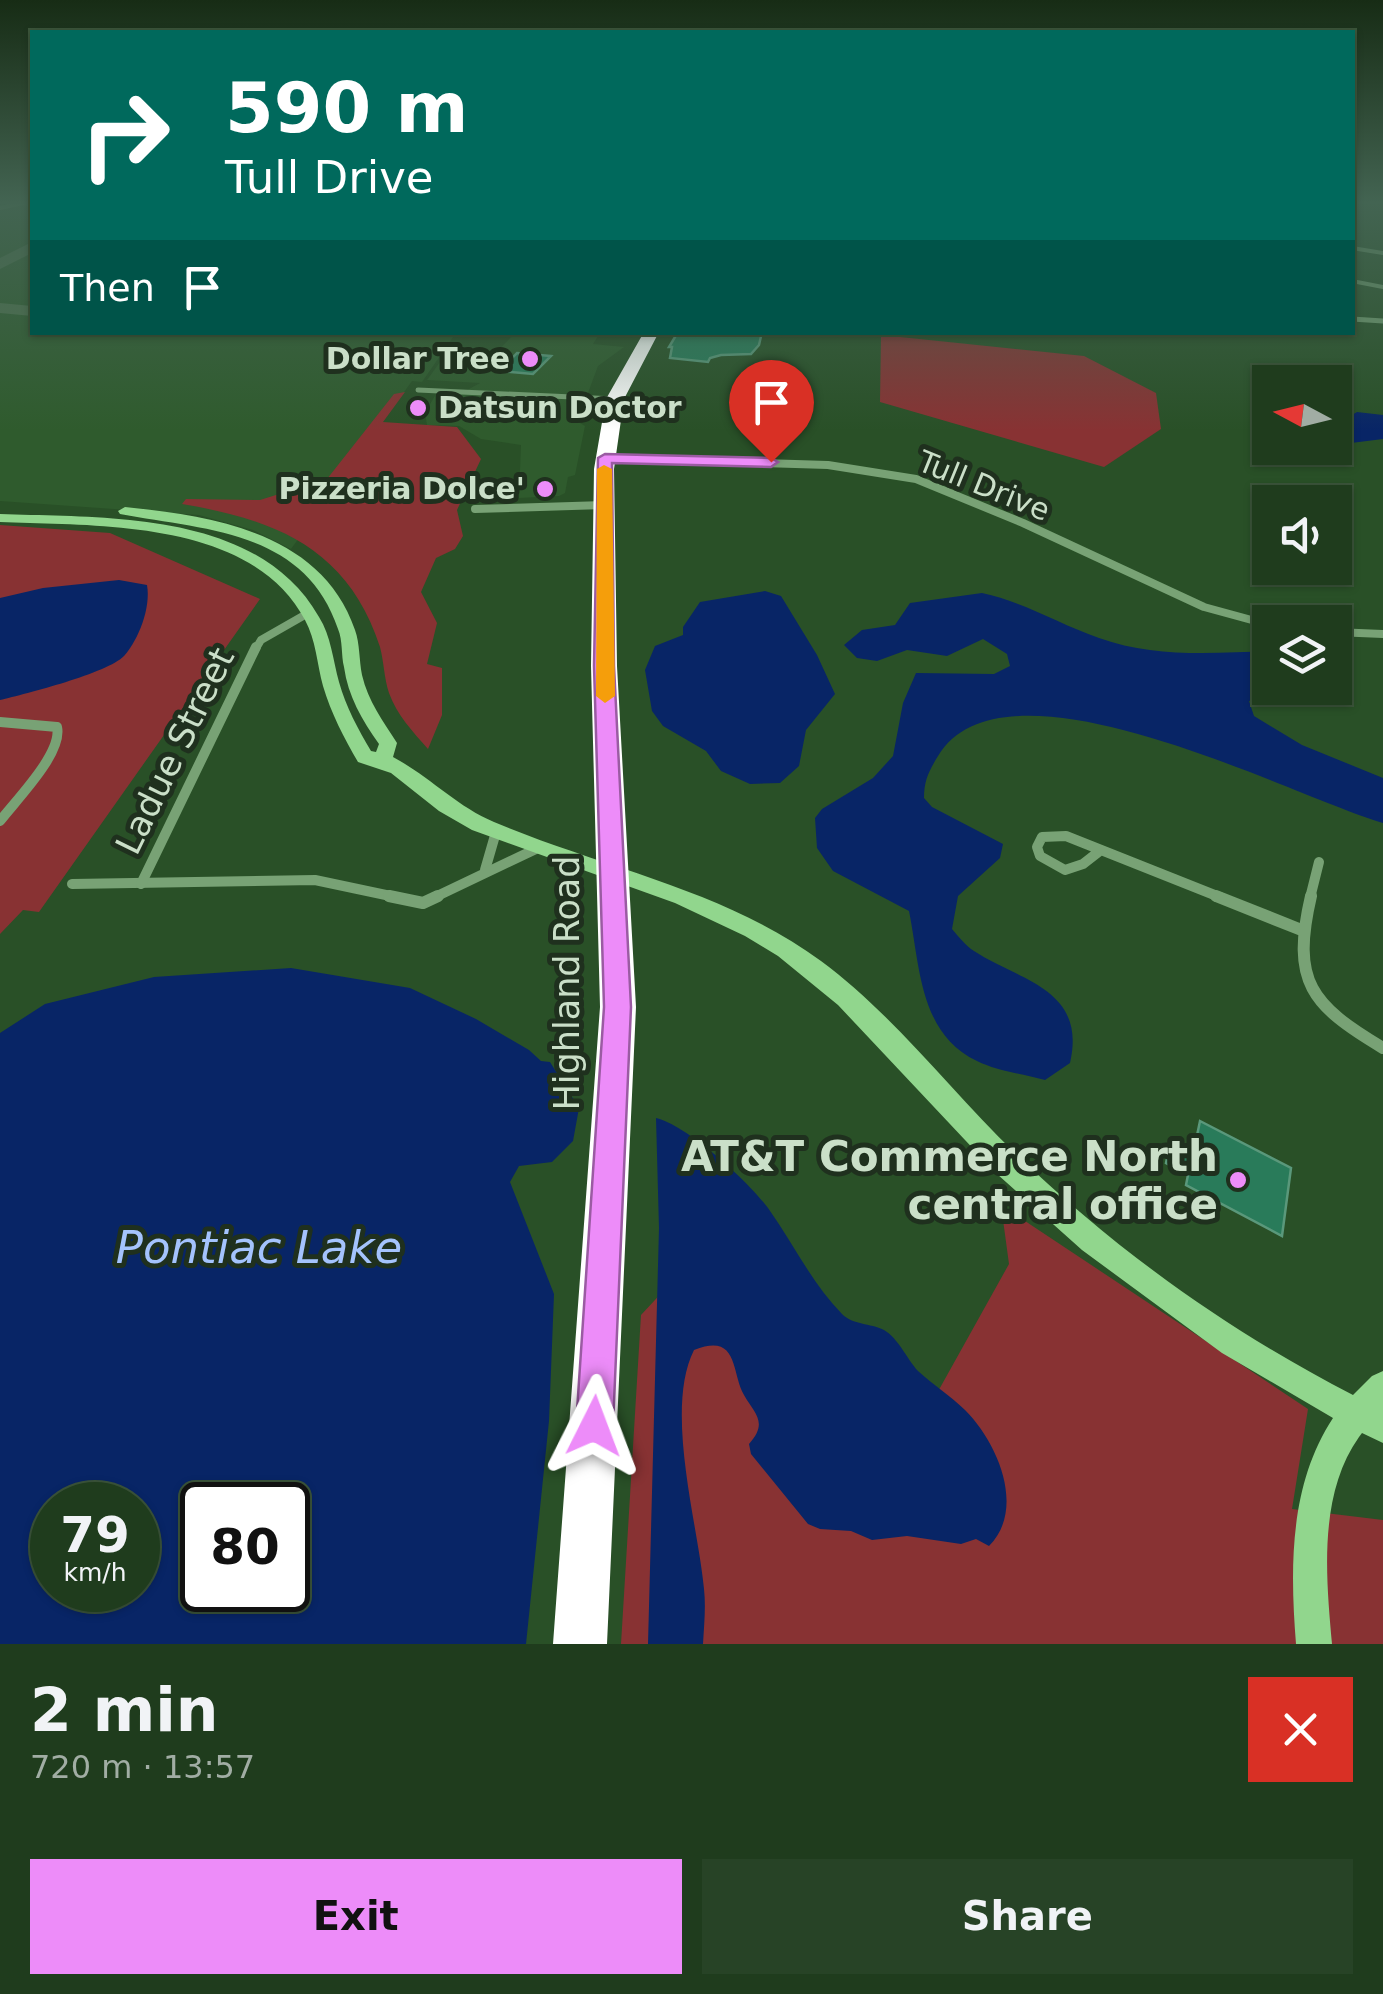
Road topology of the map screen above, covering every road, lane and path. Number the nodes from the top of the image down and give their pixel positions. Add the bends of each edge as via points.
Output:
1 (1355, 282) edge
2 (1383, 287) edge
3 (1355, 316) edge
4 (1383, 319) edge
5 (650, 335) edge
6 (418, 390) dead end
7 (616, 399) junction
8 (605, 458) junction
9 (0, 505) edge
10 (606, 505) junction
11 (475, 509) dead end
12 (0, 518) edge
13 (310, 612) junction
14 (1252, 620) edge
15 (1352, 633) edge
16 (1383, 634) edge
17 (321, 645) junction
18 (351, 664) junction
19 (360, 700) junction
20 (0, 722) edge
21 (383, 758) junction
22 (0, 821) edge
23 (496, 832) junction
24 (538, 848) junction
25 (1101, 850) junction
26 (1318, 862) dead end
27 (485, 870) junction
28 (615, 872) junction
29 (72, 884) dead end
30 (141, 884) junction
31 (1304, 931) junction
32 (1383, 1048) edge
33 (1383, 1388) edge
34 (1370, 1420) edge
35 (580, 1644) edge
36 (1314, 1644) edge

1 - 2 street
3 - 4 street
5 - 7 highway, Highland Road
6 - 7 street
7 - 8 highway, Highland Road
8 - 10 highway, Highland Road
8 - 14 street, Tull Drive via 828,465 916,480 1204,608
9 - 18 main road via 164,514 267,542 299,561 339,606
10 - 11 street
10 - 28 highway, Highland Road via 604,666
12 - 13 main road via 177,532 262,565
13 - 17 main road
13 - 18 main road via 330,612
13 - 30 street, Ladue Street via 262,640 248,659
15 - 16 street
17 - 19 main road via 344,699
17 - 21 main road via 345,724 364,757
18 - 19 main road
19 - 21 main road via 388,743
20 - 22 street via 43,724 60,734
21 - 23 main road via 448,808
23 - 24 main road
23 - 27 street
24 - 27 street, Ladue Street
24 - 28 main road
25 - 25 street via 1051,835 1037,847 1040,856 1065,870
25 - 31 street
26 - 31 street
27 - 30 street, Ladue Street via 423,902 314,880
28 - 34 main road via 713,908 789,951 870,1018 984,1142 1091,1240 1213,1326
28 - 35 highway, Highland Road via 617,1022
29 - 30 street, Ladue Street
31 - 32 street via 1300,948 1309,986 1333,1017
33 - 34 main road
34 - 36 main road via 1331,1454 1316,1511

